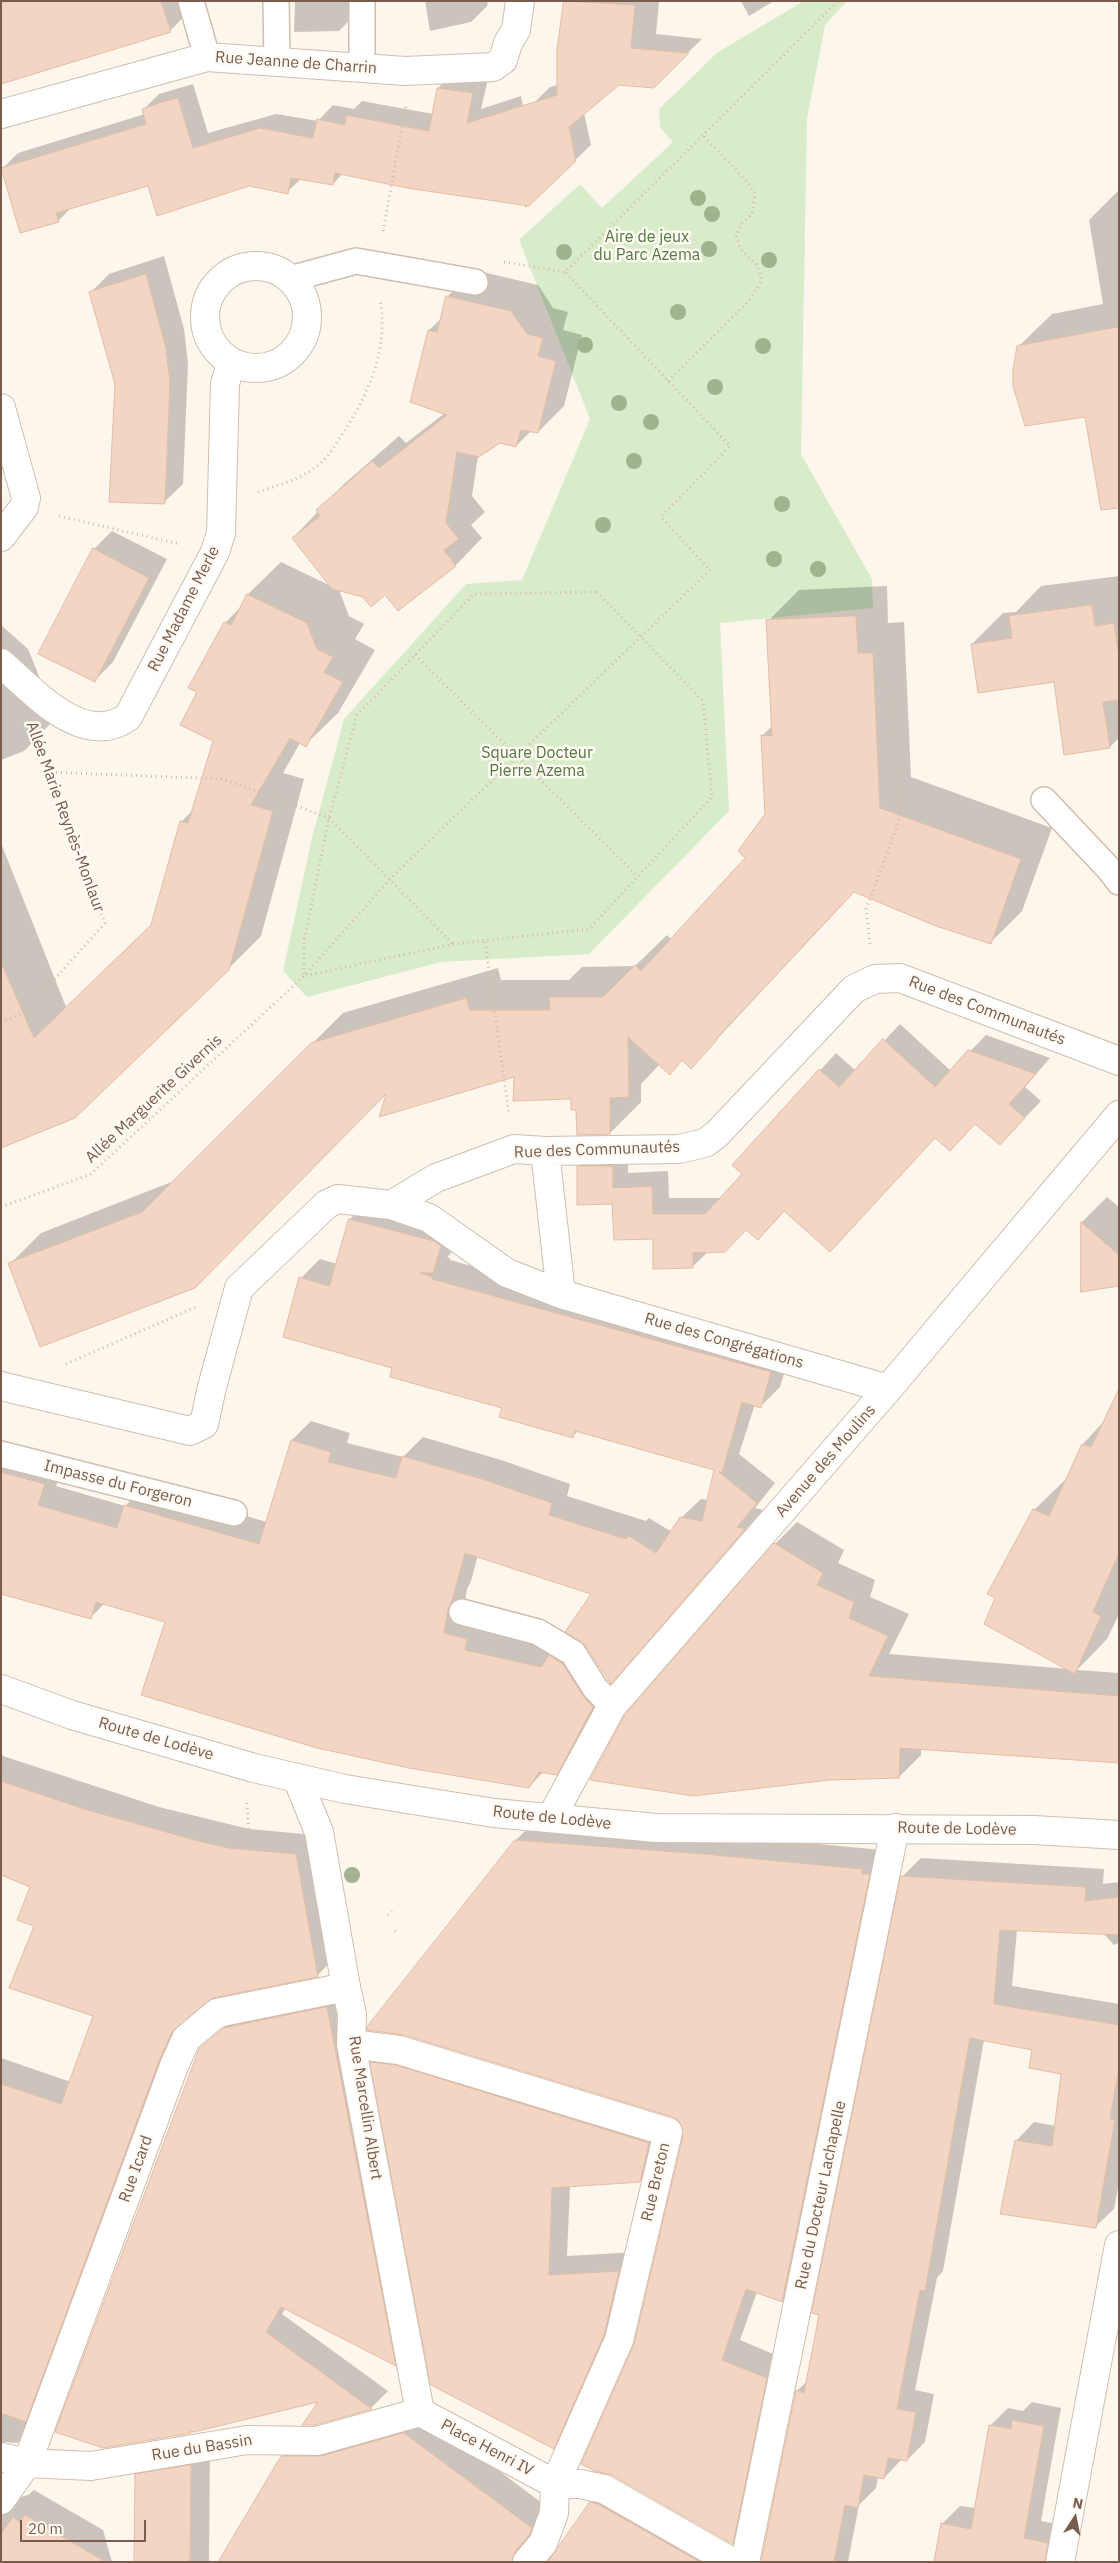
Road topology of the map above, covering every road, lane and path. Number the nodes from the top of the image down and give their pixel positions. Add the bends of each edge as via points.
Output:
1 (192, 1) edge
2 (276, 1) edge
3 (362, 1) edge
4 (520, 1) edge
5 (838, 1) edge
6 (207, 57) junction
7 (277, 62) junction
8 (362, 68) junction
9 (412, 71) junction
10 (1, 114) edge
11 (702, 134) junction
12 (383, 233) dead end
13 (380, 267) junction
14 (290, 279) junction
15 (475, 282) dead end
16 (231, 363) junction
17 (668, 381) junction
18 (1, 408) edge
19 (220, 505) junction
20 (24, 507) junction
21 (1, 537) edge
22 (215, 552) junction
23 (642, 637) junction
24 (415, 655) junction
25 (8, 668) edge
26 (874, 673) dead end
27 (34, 737) dead end
28 (517, 757) junction
29 (46, 772) junction
30 (1044, 800) dead end
31 (329, 818) junction
32 (638, 877) junction
33 (390, 879) junction
34 (1119, 882) edge
35 (485, 942) junction
36 (454, 944) junction
37 (304, 976) junction
38 (875, 979) junction
39 (1, 1022) edge
40 (1119, 1060) edge
41 (1119, 1115) edge
42 (514, 1149) junction
43 (545, 1151) junction
44 (391, 1205) junction
45 (1, 1207) edge
46 (239, 1288) junction
47 (561, 1294) junction
48 (6, 1387) edge
49 (888, 1389) junction
50 (1, 1454) edge
51 (234, 1513) dead end
52 (462, 1612) dead end
53 (1, 1689) edge
54 (612, 1706) junction
55 (297, 1778) junction
56 (246, 1797) dead end
57 (551, 1818) junction
58 (895, 1828) junction
59 (1119, 1835) edge
60 (249, 1836) dead end
61 (392, 1911) dead end
62 (388, 1915) dead end
63 (346, 1987) junction
64 (351, 2044) junction
65 (1119, 2244) edge
66 (420, 2412) junction
67 (1, 2457) edge
68 (28, 2463) junction
69 (555, 2484) junction
70 (1, 2500) edge
71 (528, 2562) edge
72 (732, 2562) edge
73 (745, 2562) edge
74 (1060, 2562) edge

1 - 6 lane
2 - 7 lane
3 - 8 lane
4 - 9 street, Rue Jeanne de Charrin via 516,30 503,60 493,67
5 - 11 path
6 - 7 street, Rue Jeanne de Charrin
6 - 10 street, Rue Jeanne de Charrin
7 - 8 street, Rue Jeanne de Charrin
8 - 9 street, Rue Jeanne de Charrin
9 - 12 path
11 - 17 path via 755,194 752,214 740,224 736,236 742,251 757,265 762,280 748,300
11 - 17 path via 565,272
13 - 14 lane via 356,261
13 - 15 lane
13 - 19 path via 382,313 379,350 371,382 338,441 324,460 302,476
14 - 16 street via 300,291 306,307 307,323 302,340 292,354 264,369
14 - 16 street via 275,269 258,266 241,268 226,275 213,288 206,303 204,321 208,337
16 - 19 street, Rue Madame Merle via 225,384
17 - 23 path, Allée Marguerite Givernis via 730,446 661,517 710,570
18 - 20 street via 24,491
19 - 22 street, Rue Madame Merle via 221,533
20 - 21 street
20 - 22 path
22 - 25 street, Rue Madame Merle via 128,717 119,724 103,728 57,711
23 - 24 path via 597,592 474,594
23 - 28 path, Allée Marguerite Givernis
23 - 32 path via 703,701 712,797
24 - 28 path
24 - 31 path via 357,715
26 - 38 path via 894,700 899,822 866,909
27 - 29 path, Allée Marie Reynès-Monlaur
28 - 32 path
28 - 33 path, Allée Marguerite Givernis
29 - 31 path via 223,779
29 - 39 path, Allée Marie Reynès-Monlaur via 105,923 24,1013
30 - 34 lane
31 - 33 path
31 - 37 path via 304,941
32 - 35 path via 590,929
33 - 36 path
33 - 37 path, Allée Marguerite Givernis
35 - 36 path
35 - 42 path
36 - 37 path
37 - 45 path, Allée Marguerite Givernis via 91,1174
38 - 40 street, Rue des Communautés via 900,978
38 - 43 street, Rue des Communautés via 854,989 705,1143 679,1149
41 - 49 street, Avenue des Moulins
42 - 43 street, Rue des Communautés
42 - 44 street, Rue des Communautés via 436,1178
43 - 47 street
44 - 46 street via 338,1199 327,1204
44 - 47 street, Rue des Congrégations via 429,1218 508,1273
46 - 48 path
46 - 48 street via 204,1424 190,1431
47 - 49 street, Rue des Congrégations
49 - 54 street, Avenue des Moulins
50 - 51 lane, Impasse du Forgeron
52 - 54 lane via 538,1632 573,1653 595,1688
53 - 55 street, Route de Lodève via 72,1715
54 - 57 street, Avenue des Moulins
55 - 57 street, Route de Lodève via 355,1791 494,1813
55 - 63 street, Rue Marcellin Albert via 319,1832
56 - 60 path
57 - 58 street, Route de Lodève via 656,1828
58 - 59 street, Route de Lodève
58 - 73 street, Rue du Docteur Lachapelle
61 - 62 path
63 - 64 street, Rue Marcellin Albert via 352,2014
63 - 68 street, Rue Icard via 217,2013 186,2039
64 - 66 street, Rue Marcellin Albert
64 - 69 street, Rue Breton via 399,2050 668,2132 619,2340
65 - 74 street
66 - 68 street, Rue du Bassin via 317,2441 247,2440 91,2466
66 - 69 street, Place Henri IV
67 - 68 street, Rue du Bassin
68 - 70 street
69 - 71 street via 551,2521 543,2543
69 - 72 street via 580,2484 604,2489

